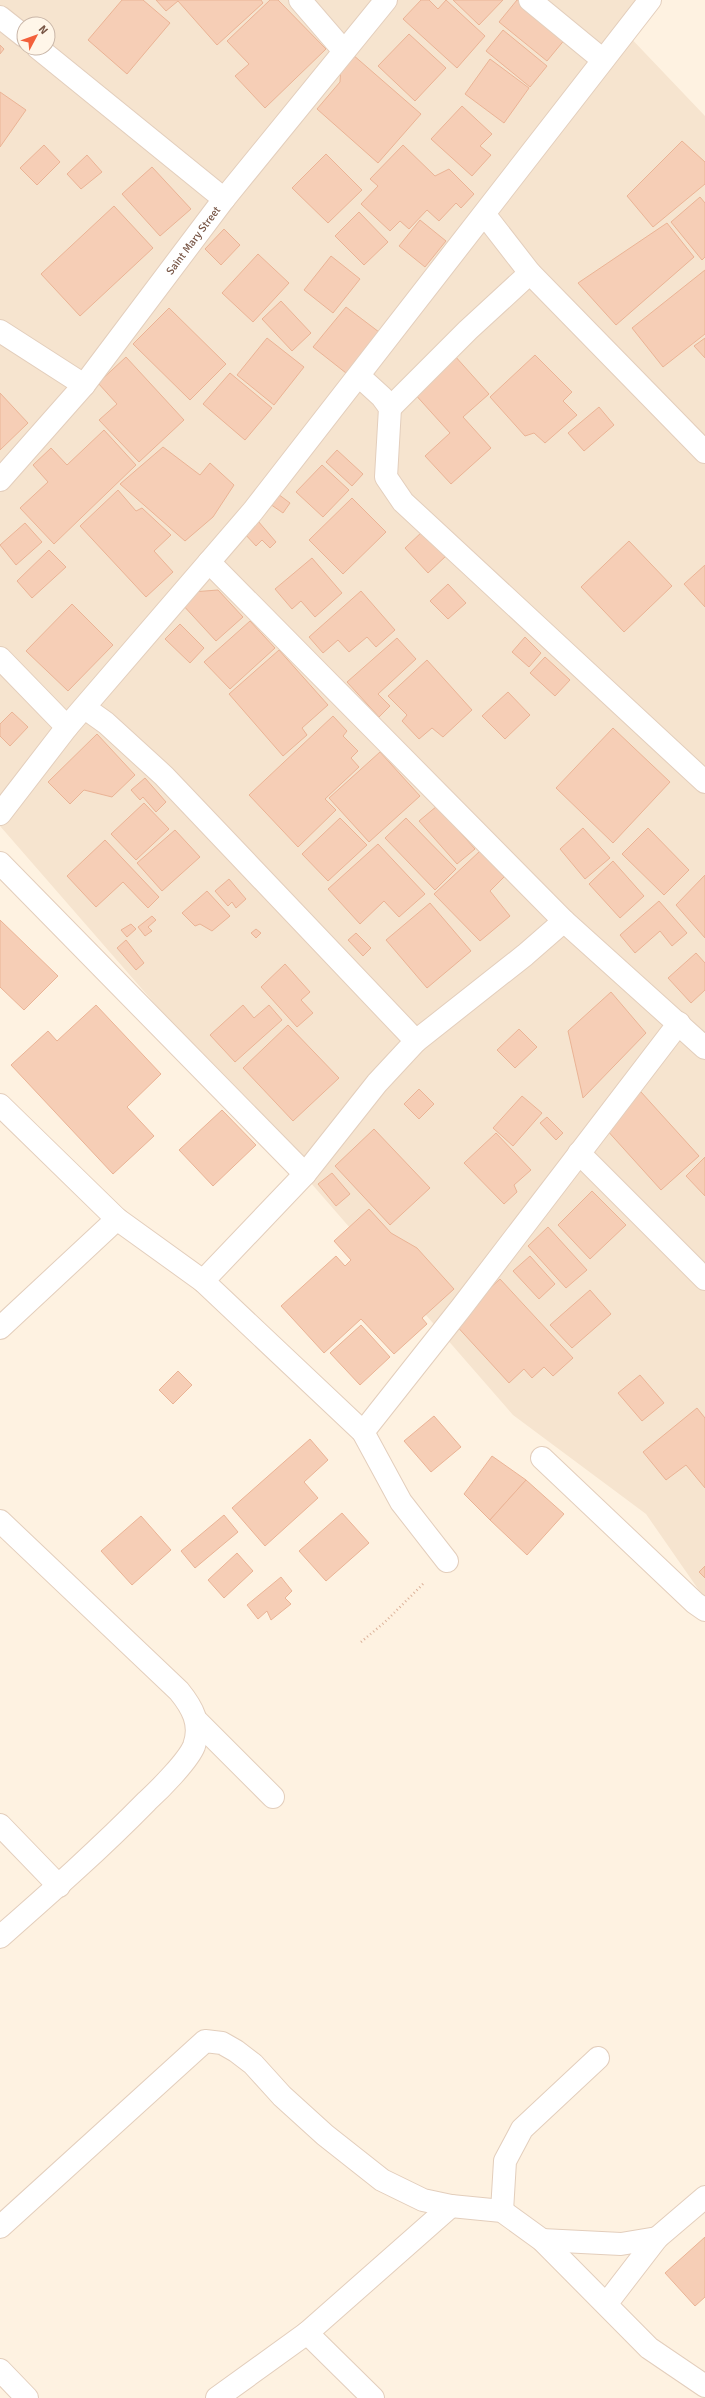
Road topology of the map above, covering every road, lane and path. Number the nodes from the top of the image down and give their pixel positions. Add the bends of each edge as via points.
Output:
1 (300, 0) edge
2 (386, 0) edge
3 (530, 0) edge
4 (650, 0) edge
5 (0, 17) edge
6 (16, 30) edge
7 (344, 51) junction
8 (48, 56) edge
9 (603, 60) junction
10 (224, 199) junction
11 (485, 215) junction
12 (530, 273) junction
13 (0, 331) edge
14 (359, 376) junction
15 (84, 385) junction
16 (390, 408) junction
17 (705, 452) edge
18 (0, 480) edge
19 (209, 562) junction
20 (0, 658) edge
21 (85, 708) junction
22 (67, 727) junction
23 (705, 782) edge
24 (0, 814) edge
25 (0, 863) edge
26 (564, 921) junction
27 (679, 1023) junction
28 (416, 1041) junction
29 (705, 1048) edge
30 (0, 1105) edge
31 (579, 1152) junction
32 (305, 1174) junction
33 (117, 1219) junction
34 (705, 1279) edge
35 (203, 1281) junction
36 (0, 1328) edge
37 (363, 1432) junction
38 (542, 1458) dead end
39 (0, 1521) edge
40 (447, 1561) joint
41 (705, 1610) edge
42 (361, 1642) dead end
43 (198, 1722) junction
44 (273, 1797) dead end
45 (0, 1825) edge
46 (59, 1886) junction
47 (0, 1937) edge
48 (598, 2058) dead end
49 (705, 2197) edge
50 (451, 2206) junction
51 (502, 2210) junction
52 (0, 2227) edge
53 (657, 2238) junction
54 (542, 2240) junction
55 (607, 2303) junction
56 (307, 2333) junction
57 (0, 2370) edge
58 (705, 2386) edge
59 (27, 2398) edge
60 (217, 2398) edge
61 (374, 2398) edge

1 - 7 street
2 - 7 street, Saint Mary Street
3 - 9 street
4 - 9 street
5 - 6 street
7 - 10 street, Saint Mary Street
8 - 10 street
9 - 11 street
10 - 15 street, Saint Mary Street
11 - 12 street
11 - 14 street
12 - 16 street via 468,330
12 - 17 street
13 - 15 street
14 - 16 street
14 - 19 street
15 - 18 street, Saint Mary Street
16 - 23 street via 386,477 403,502
19 - 21 street
19 - 26 street
20 - 22 street
21 - 22 street
21 - 28 street via 106,723 164,776
22 - 24 street
25 - 32 street
26 - 27 street
26 - 28 street via 525,956
27 - 29 street
27 - 31 street
28 - 32 street via 378,1083
30 - 33 street
31 - 34 street
31 - 37 street
32 - 35 street
33 - 35 street
33 - 36 street
35 - 37 street
37 - 40 street via 401,1502
38 - 41 street
39 - 43 street via 179,1691
40 - 42 path
43 - 44 street
43 - 46 street via 194,1746 167,1781
45 - 46 street
46 - 47 street
48 - 51 street via 522,2128 505,2161
49 - 53 street
50 - 51 street
50 - 52 street via 423,2200 382,2180 324,2135 282,2096 253,2064 222,2043 205,2041
50 - 56 street
51 - 54 street
53 - 54 street via 621,2244
53 - 55 street
54 - 55 street
55 - 58 street via 649,2348
56 - 60 street
56 - 61 street
57 - 59 street

